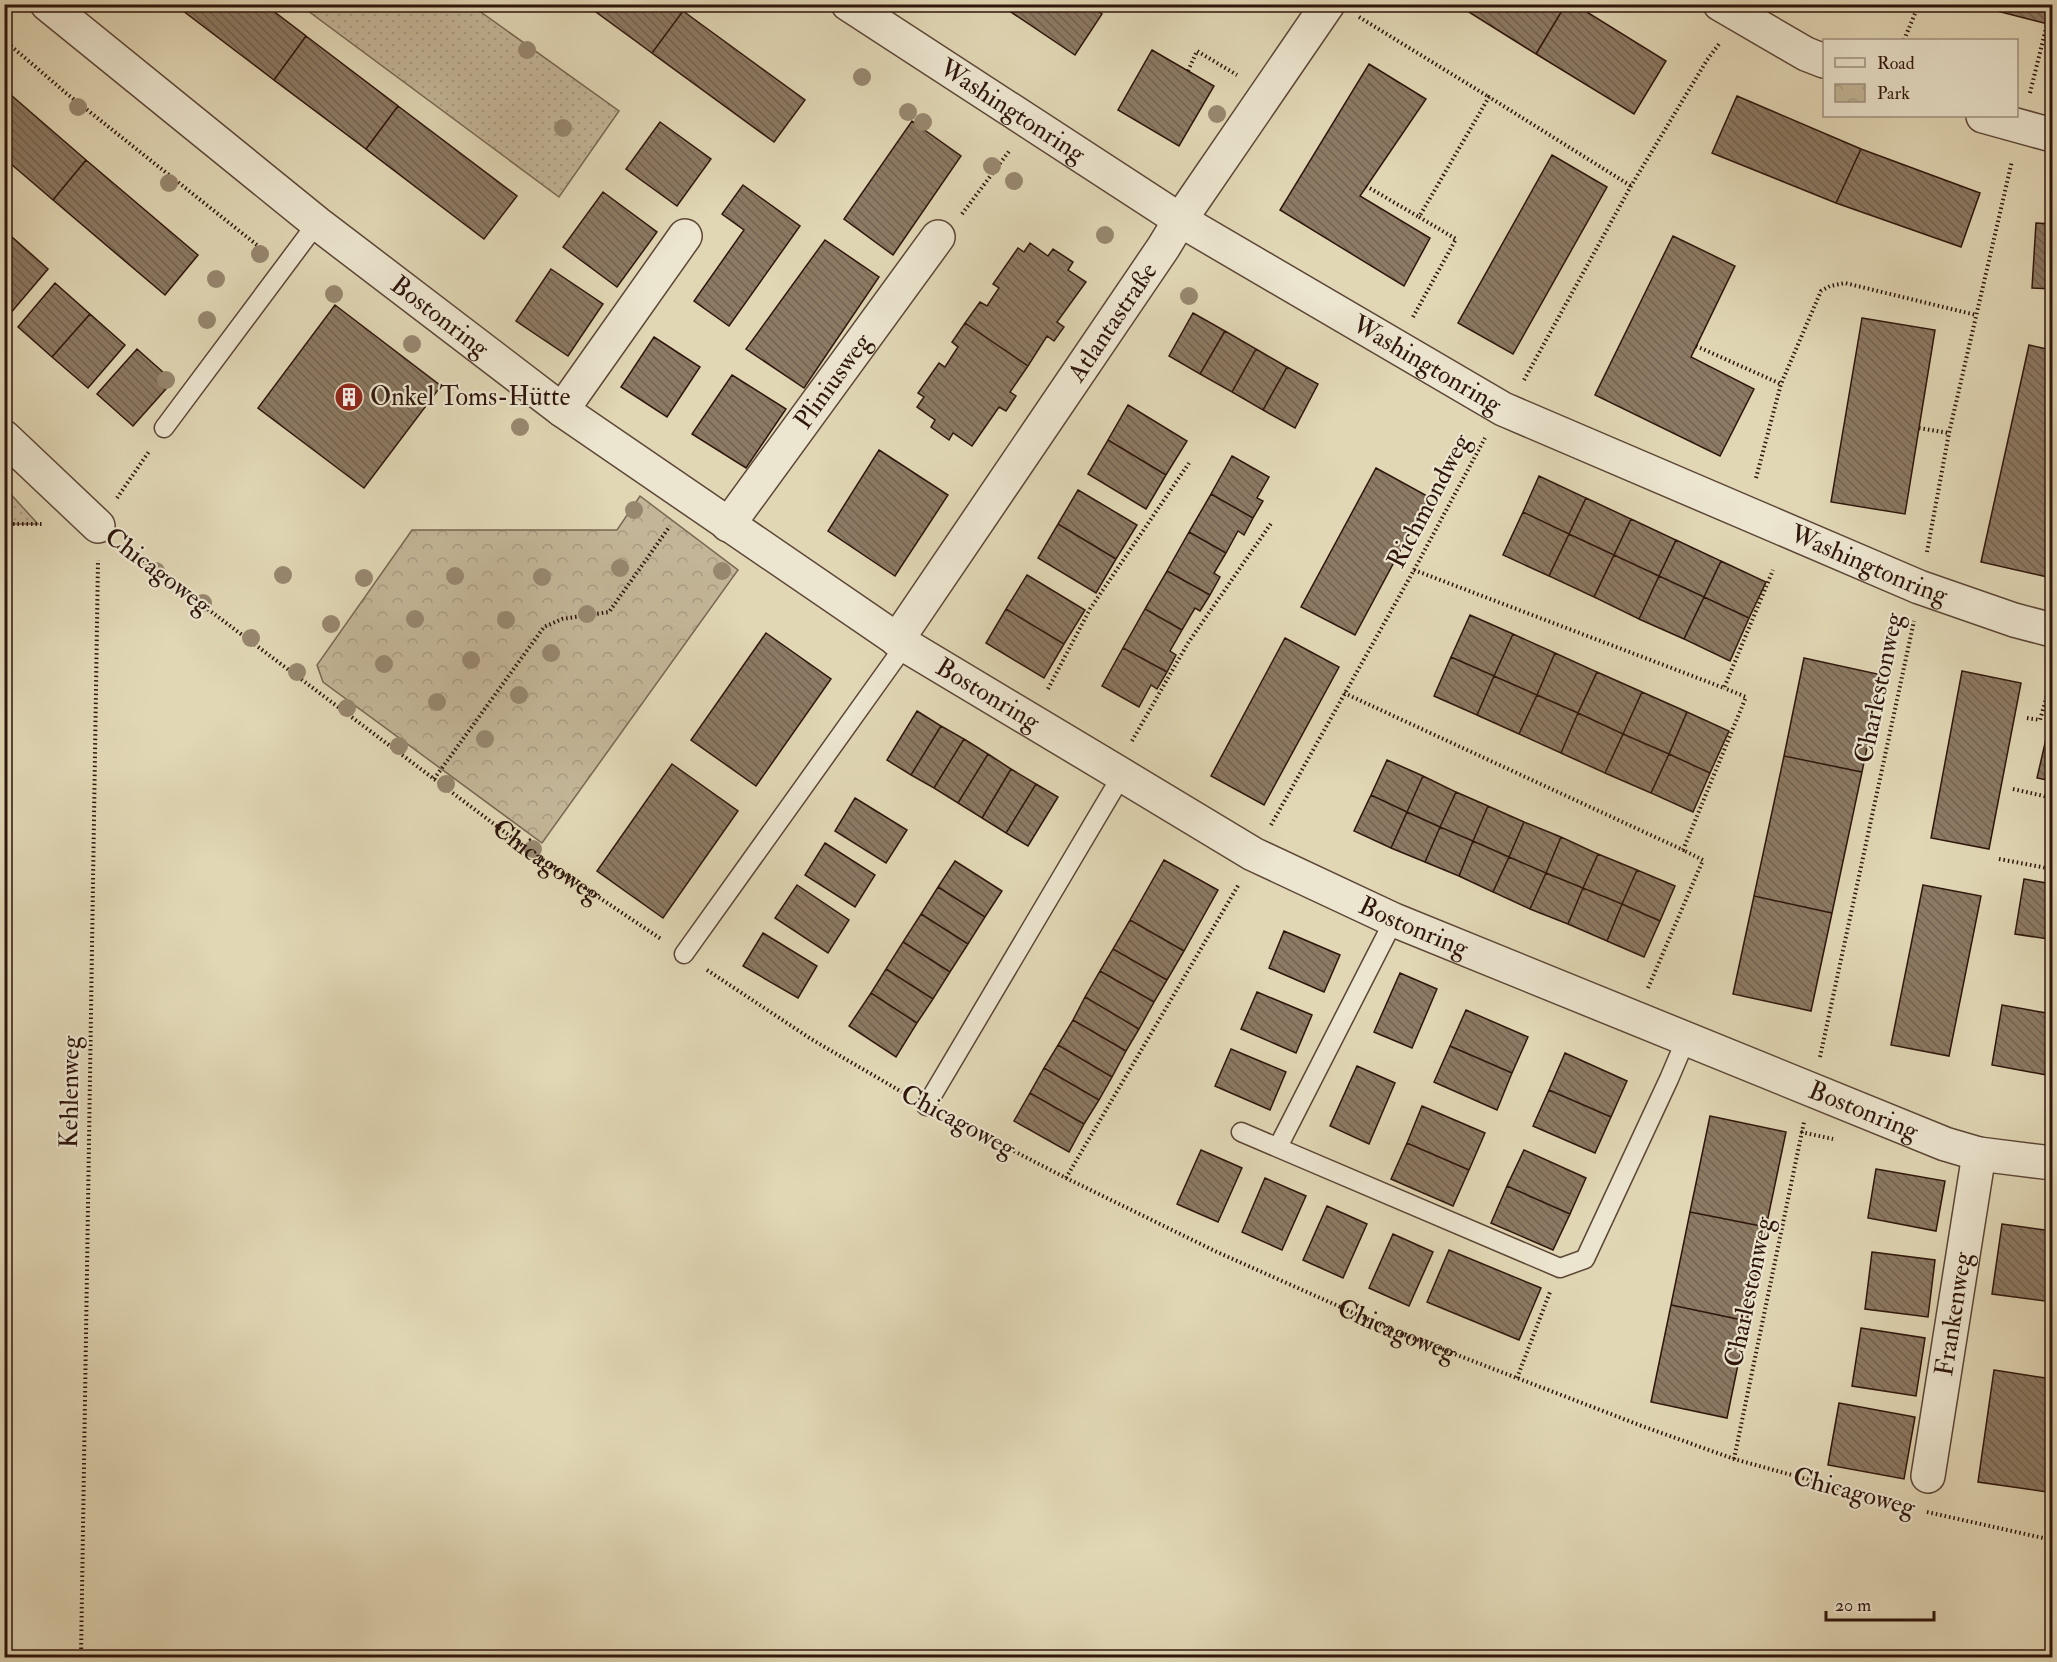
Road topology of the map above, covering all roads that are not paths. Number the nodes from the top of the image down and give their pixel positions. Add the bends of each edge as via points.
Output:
1 (46, 4) edge
2 (849, 4) edge
3 (1340, 9) edge
4 (1735, 9) edge
5 (1823, 61) edge
6 (1987, 117) edge
7 (2052, 135) edge
8 (1180, 220) junction
9 (317, 223) junction
10 (685, 236) dead end
11 (938, 237) road end
12 (562, 410) junction
13 (164, 428) road end
14 (4, 437) edge
15 (728, 525) junction
16 (98, 526) road end
17 (2052, 630) edge
18 (901, 643) junction
19 (1122, 775) junction
20 (1394, 920) junction
21 (684, 954) road end
22 (1686, 1039) junction
23 (926, 1106) road end
24 (1241, 1132) dead end
25 (1278, 1148) junction
26 (1979, 1154) junction
27 (2052, 1163) edge
28 (1928, 1476) dead end

1 - 9 street, Bostonring
2 - 8 street, Washingtonring
3 - 8 street, Atlantastraße
4 - 5 street
6 - 7 street
8 - 17 street, Washingtonring via 1503,409 1919,587
8 - 18 street, Atlantastraße
9 - 12 street, Bostonring
9 - 13 lane
10 - 12 street
11 - 15 street, Pliniusweg
12 - 15 street, Bostonring
14 - 16 street, Chicagoweg
15 - 18 street, Bostonring
18 - 19 street, Bostonring
18 - 21 lane
19 - 20 street, Bostonring via 1253,854
19 - 23 lane
20 - 22 street, Bostonring
20 - 25 lane
22 - 25 lane via 1585,1259 1560,1268
22 - 26 street, Bostonring via 1945,1144
24 - 25 lane
26 - 27 street, Bostonring
26 - 28 street, Frankenweg

